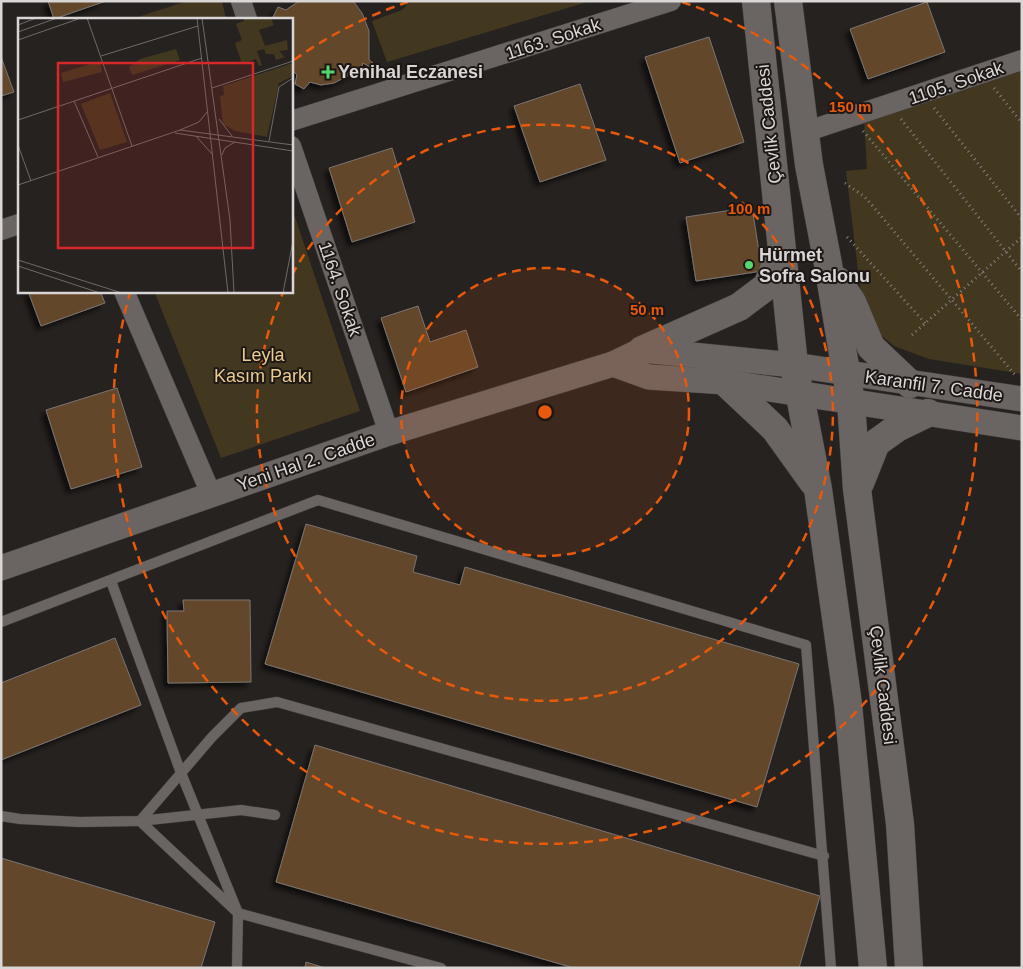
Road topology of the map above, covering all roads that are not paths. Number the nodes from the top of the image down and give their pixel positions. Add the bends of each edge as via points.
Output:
1 (241, 1) edge
2 (671, 1) edge
3 (756, 1) edge
4 (788, 1) edge
5 (247, 18) edge
6 (1022, 60) edge
7 (292, 121) edge
8 (804, 132) junction
9 (292, 149) edge
10 (18, 224) edge
11 (1, 230) edge
12 (781, 250) junction
13 (828, 264) junction
14 (124, 292) edge
15 (642, 350) junction
16 (613, 364) junction
17 (794, 365) junction
18 (847, 373) junction
19 (725, 382) junction
20 (910, 384) junction
21 (1020, 389) edge
22 (799, 393) junction
23 (851, 402) junction
24 (928, 413) junction
25 (1022, 428) edge
26 (389, 433) junction
27 (818, 489) junction
28 (857, 489) junction
29 (211, 494) junction
30 (1, 568) edge
31 (111, 581) junction
32 (1, 622) edge
33 (180, 774) junction
34 (198, 813) junction
35 (275, 815) dead end
36 (1, 816) edge
37 (140, 821) junction
38 (824, 856) junction
39 (238, 913) junction
40 (237, 968) edge
41 (441, 968) edge
42 (831, 968) edge
43 (873, 968) edge
44 (909, 968) edge

1 - 5 street
2 - 7 street, 1163. Sokak
3 - 12 main road, Çevlik Caddesi
4 - 8 main road, Çevlik Caddesi
6 - 8 street, 1105. Sokak
8 - 13 main road, Çevlik Caddesi
9 - 26 street, 1164. Sokak
10 - 11 street
12 - 15 main road via 767,286 739,307
12 - 17 main road, Çevlik Caddesi
13 - 18 main road, Çevlik Caddesi
13 - 20 main road via 852,302 871,346
14 - 29 street
15 - 16 street, Yeni Hal 2. Cadde
15 - 17 street, Karanfil 7. Cadde
16 - 19 street, Karanfil 7. Cadde via 650,377
16 - 26 street, Yeni Hal 2. Cadde
17 - 18 street, Karanfil 7. Cadde
17 - 22 main road, Çevlik Caddesi
18 - 20 street, Karanfil 7. Cadde
18 - 23 main road, Çevlik Caddesi
19 - 22 street, Karanfil 7. Cadde
19 - 27 main road via 775,429
20 - 21 street, Karanfil 7. Cadde
22 - 23 street, Karanfil 7. Cadde
22 - 27 main road, Çevlik Caddesi
23 - 24 street, Karanfil 7. Cadde
23 - 28 main road, Çevlik Caddesi
24 - 25 street, Karanfil 7. Cadde
24 - 28 main road via 876,443
26 - 29 street, Yeni Hal 2. Cadde
27 - 43 main road via 848,704
28 - 44 main road, Çevlik Caddesi via 900,824
29 - 30 street, Yeni Hal 2. Cadde
31 - 32 lane
31 - 33 lane
31 - 38 lane via 318,500 806,645
33 - 34 lane
33 - 37 lane
33 - 38 lane via 241,708 277,702
34 - 35 lane via 241,810
34 - 37 lane
34 - 39 lane
36 - 37 lane via 80,822
37 - 39 lane
38 - 42 lane
39 - 40 lane
39 - 41 lane

